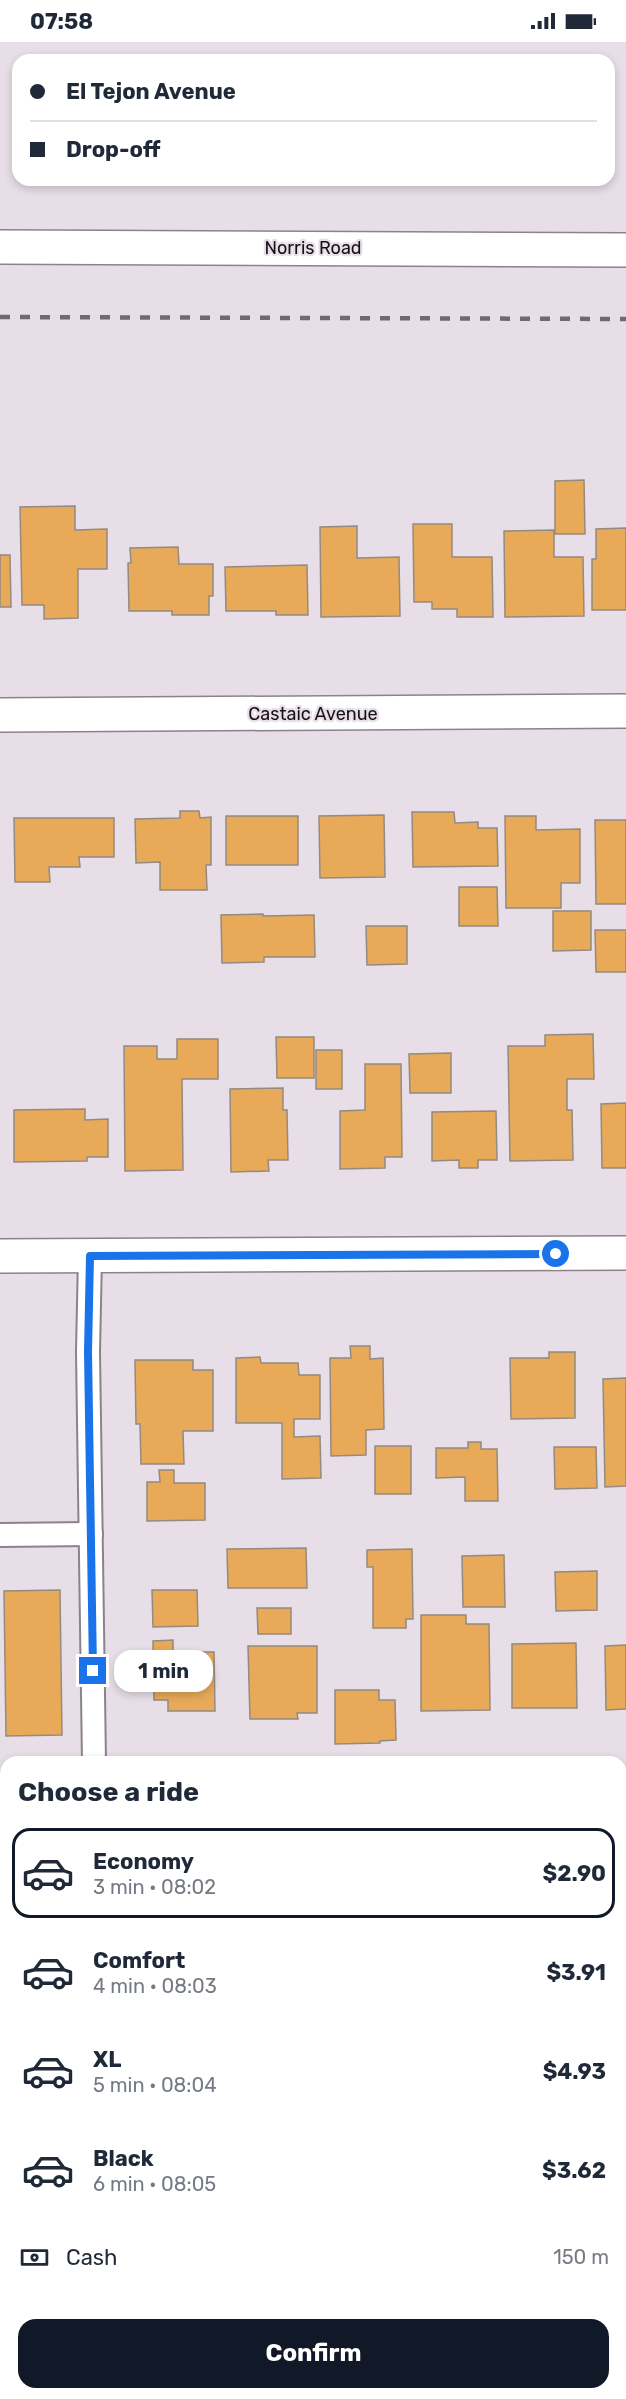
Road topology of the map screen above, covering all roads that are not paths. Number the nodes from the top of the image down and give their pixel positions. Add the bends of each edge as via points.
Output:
1 (0, 247) edge
2 (626, 250) edge
3 (626, 711) edge
4 (0, 715) edge
5 (626, 1253) edge
6 (0, 1256) edge
7 (90, 1256) junction
8 (91, 1534) junction
9 (0, 1535) edge
10 (94, 1756) edge

1 - 2 street, Norris Road
3 - 4 street, Castaic Avenue
5 - 7 street
6 - 7 street
7 - 8 lane
8 - 9 lane
8 - 10 lane

